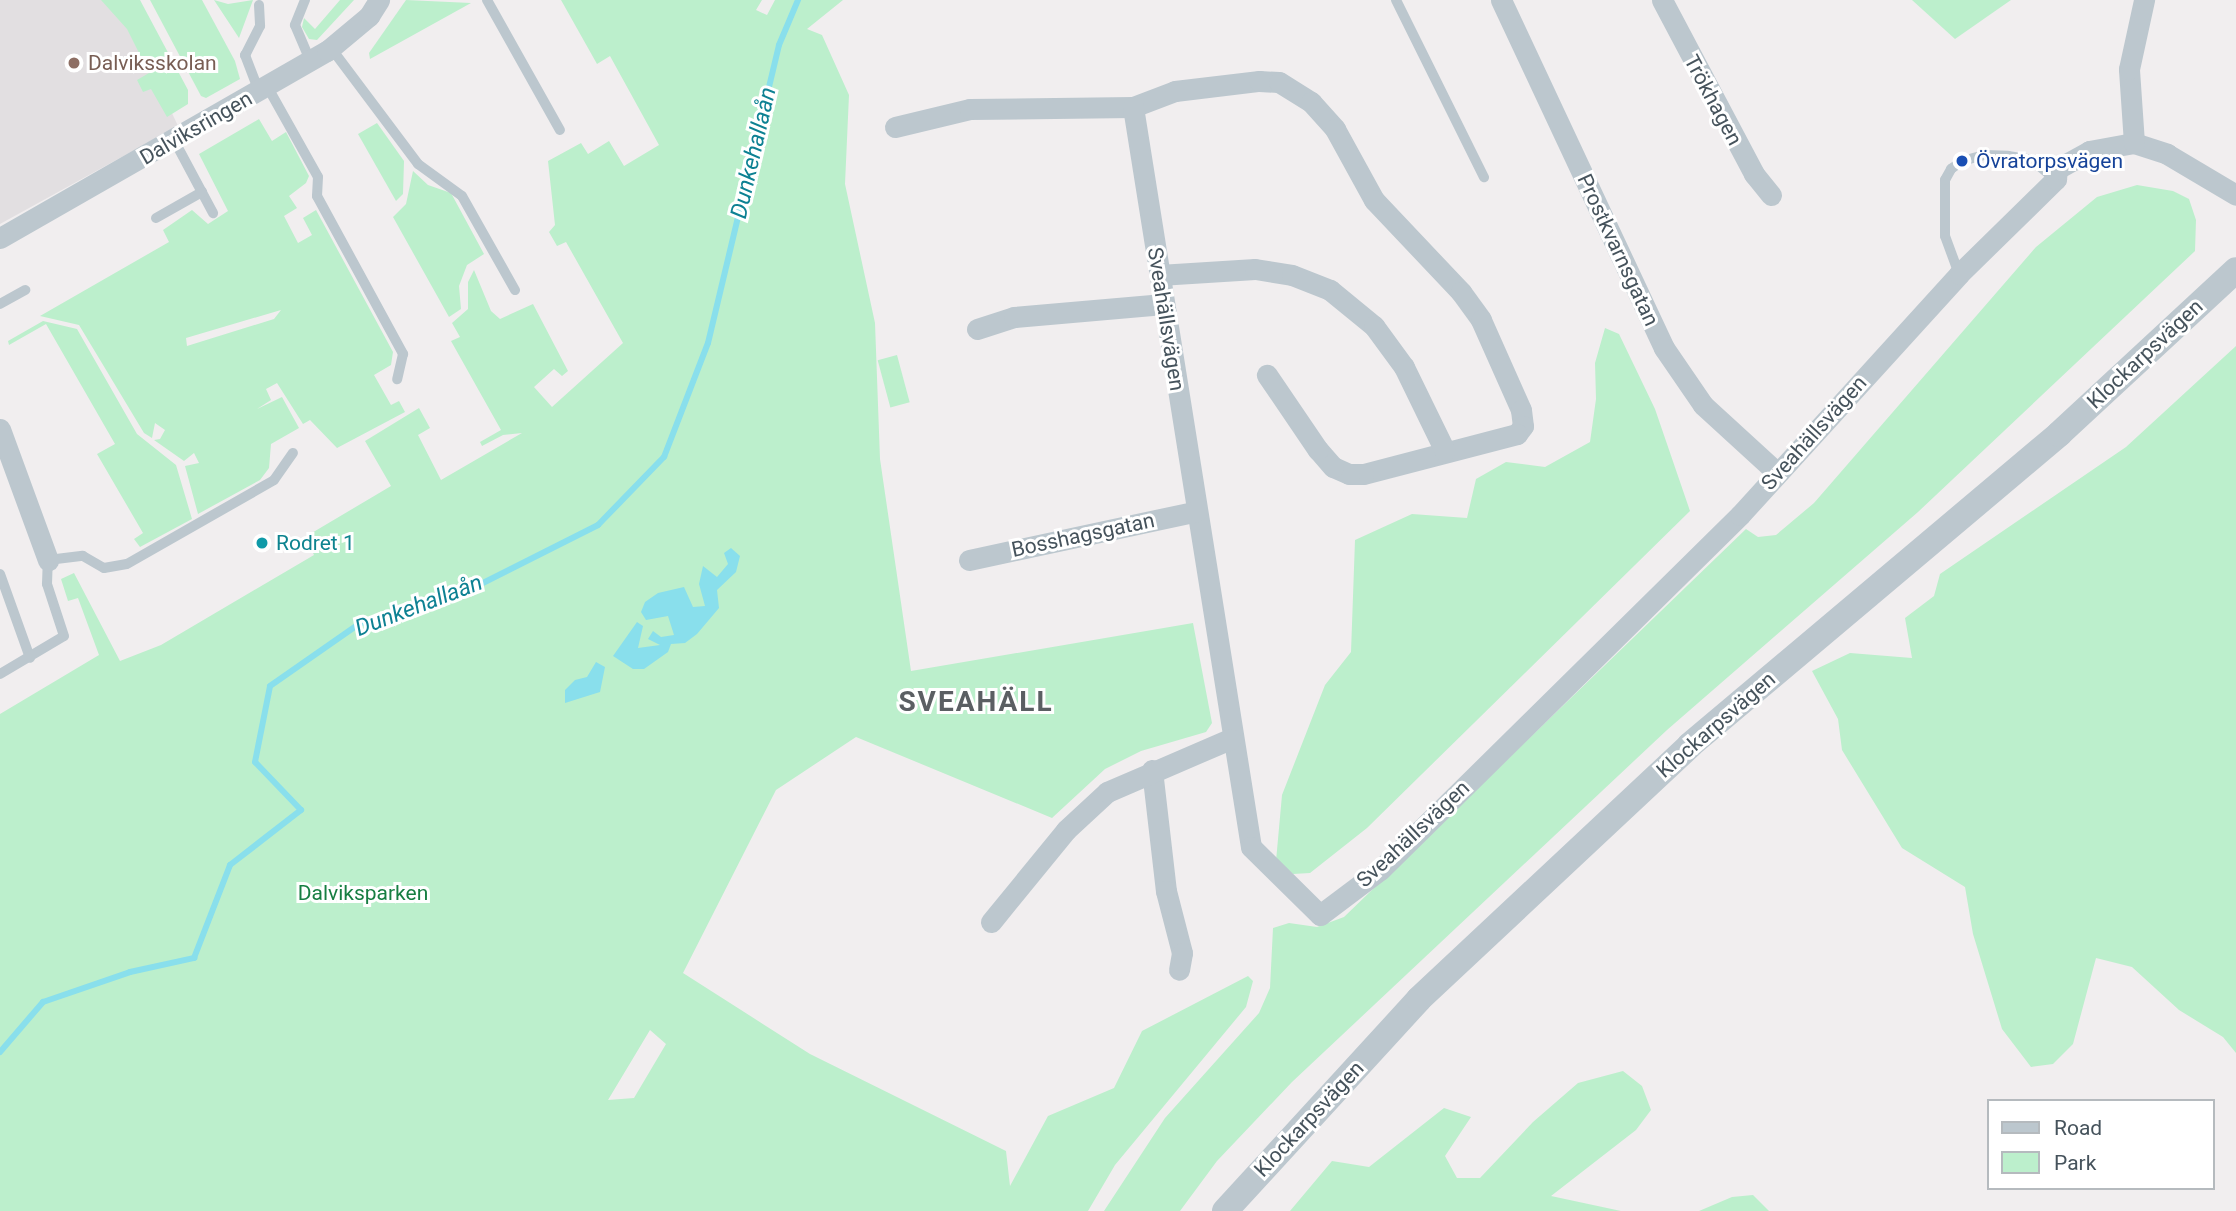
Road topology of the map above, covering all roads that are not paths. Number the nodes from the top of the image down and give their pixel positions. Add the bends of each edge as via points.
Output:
1 (305, 0) edge
2 (379, 0) edge
3 (487, 0) edge
4 (1396, 0) edge
5 (1502, 0) edge
6 (1662, 0) edge
7 (2144, 0) edge
8 (259, 5) dead end
9 (331, 48) junction
10 (310, 61) junction
11 (263, 88) junction
12 (1133, 107) junction
13 (895, 127) dead end
14 (560, 130) dead end
15 (174, 141) junction
16 (2134, 143) junction
17 (1484, 177) dead end
18 (2056, 179) junction
19 (202, 192) junction
20 (1771, 195) dead end
21 (2236, 195) edge
22 (213, 214) dead end
23 (156, 218) dead end
24 (0, 238) edge
25 (2236, 270) edge
26 (1959, 274) junction
27 (1159, 275) junction
28 (26, 290) dead end
29 (514, 290) dead end
30 (0, 304) edge
31 (1163, 304) junction
32 (977, 329) dead end
33 (1267, 374) dead end
34 (397, 379) dead end
35 (0, 429) edge
36 (1445, 451) junction
37 (293, 453) dead end
38 (1776, 472) junction
39 (1197, 510) junction
40 (48, 560) junction
41 (969, 560) dead end
42 (0, 574) edge
43 (30, 658) junction
44 (0, 674) edge
45 (1230, 739) junction
46 (1152, 769) junction
47 (991, 922) dead end
48 (1178, 970) dead end
49 (1225, 1211) edge

1 - 10 lane via 295,25
2 - 9 street, Dalviksringen via 369,16
3 - 14 lane
4 - 17 lane
5 - 38 street, Prostkvarnsgatan via 1664,348 1703,405
6 - 20 street, Trökhagen via 1747,163
7 - 16 street via 2129,69
8 - 11 lane via 260,26 245,55
9 - 10 street, Dalviksringen
9 - 29 lane via 418,164 462,196
10 - 11 street, Dalviksringen
11 - 15 street, Dalviksringen
11 - 34 lane via 318,177 317,196 403,354
12 - 13 street via 970,109
12 - 27 street, Sveahällsvägen
12 - 36 street via 1175,91 1279,82 1295,89 1327,117 1374,200 1461,292 1481,320 1521,410 1523,426 1517,434
15 - 19 lane
15 - 24 street, Dalviksringen
16 - 18 street, Sveahällsvägen via 2089,151 2057,170
16 - 21 street, Sveahällsvägen via 2166,154
18 - 26 street, Sveahällsvägen
18 - 26 lane via 2032,160 2008,156 1985,155 1951,169 1945,180 1945,236
19 - 22 lane
19 - 23 lane
25 - 49 street, Klockarpsvägen via 2059,435 1680,754 1419,999
26 - 38 street, Sveahällsvägen
27 - 31 street, Sveahällsvägen
27 - 36 street via 1255,269 1292,275 1330,289 1374,326 1405,368
28 - 30 lane
31 - 32 street via 1014,317
31 - 39 street, Sveahällsvägen
33 - 36 street via 1333,467 1363,474
35 - 40 street
37 - 40 lane via 274,480 127,564 104,568 83,556
38 - 45 street, Sveahällsvägen via 1740,515 1380,870 1320,915 1251,847
39 - 41 street, Bosshagsgatan
39 - 45 street, Sveahällsvägen
40 - 43 lane via 47,584 64,636
42 - 43 lane
43 - 44 lane
45 - 46 street
46 - 47 street via 1107,792 1066,830
46 - 48 street via 1166,891 1182,953

